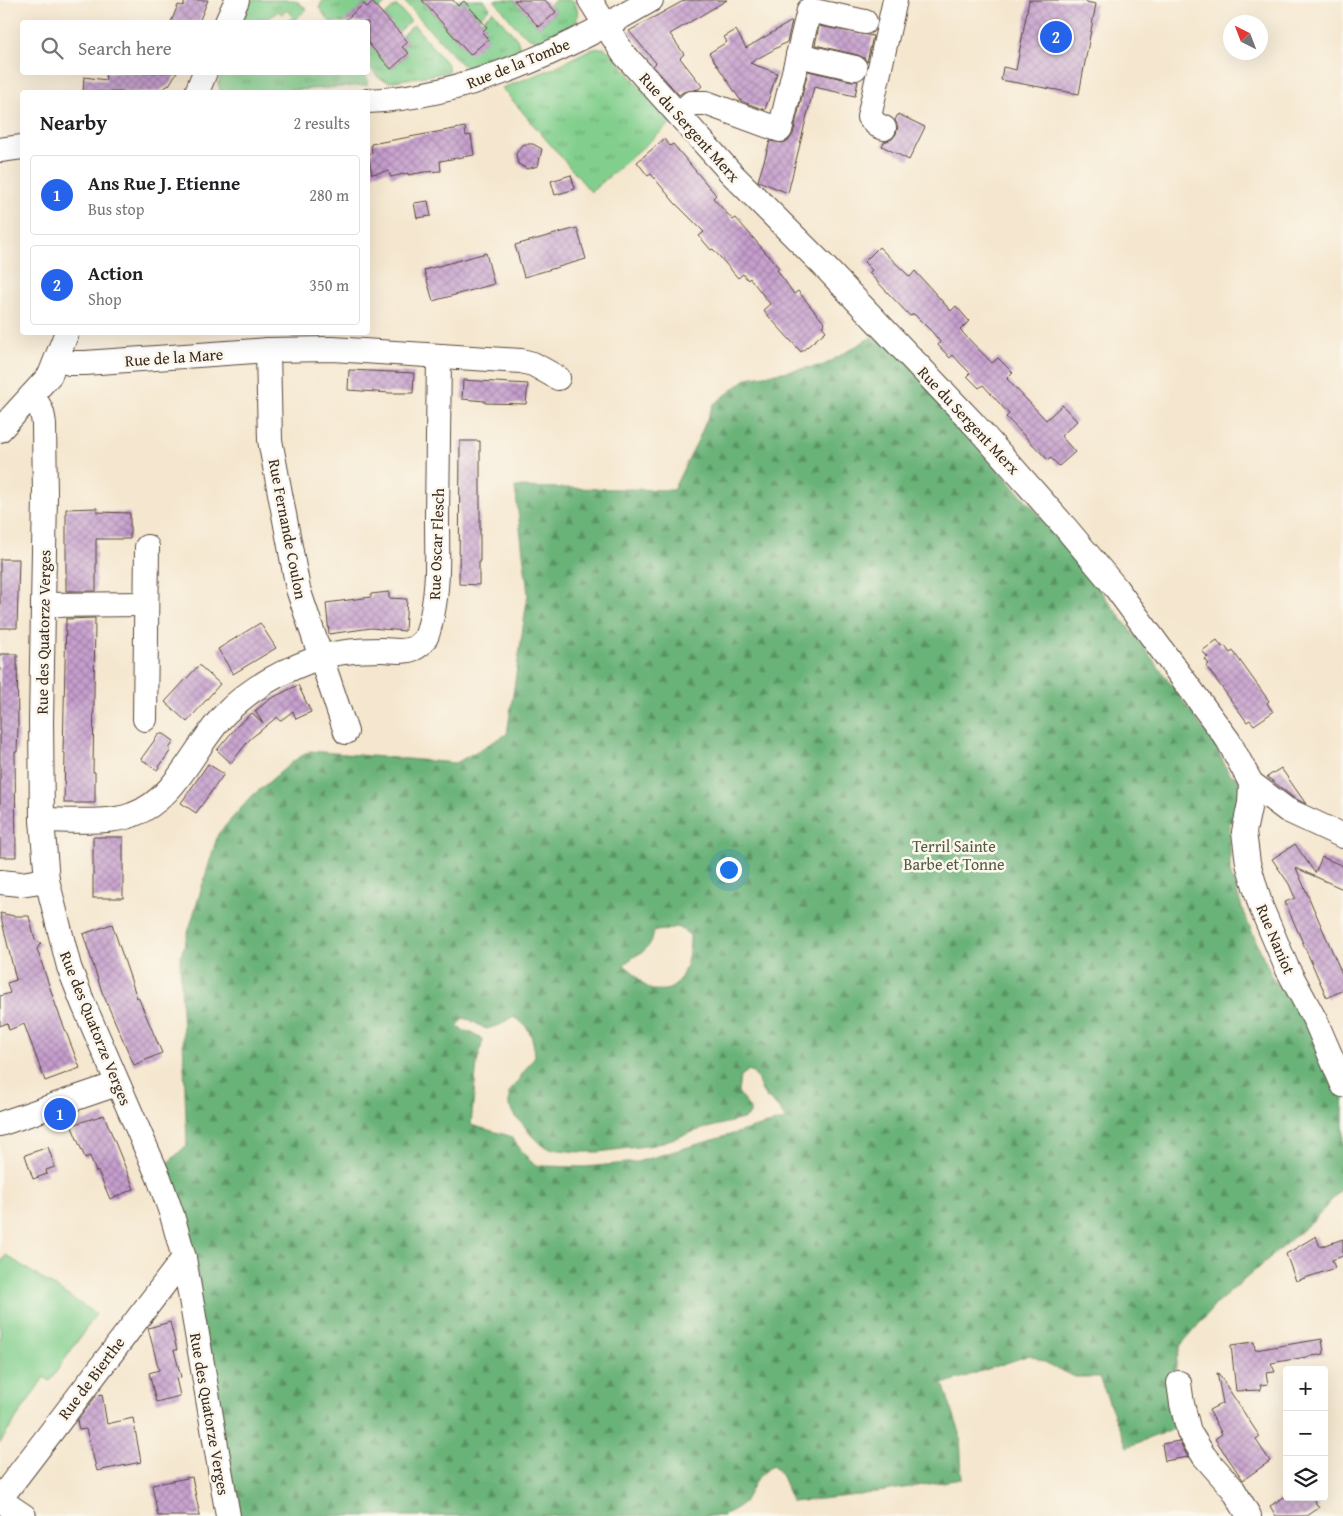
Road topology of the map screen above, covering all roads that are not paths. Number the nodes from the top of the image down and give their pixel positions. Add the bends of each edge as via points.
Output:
1 (237, 0) edge
2 (590, 0) edge
3 (651, 0) edge
4 (895, 0) edge
5 (228, 20) edge
6 (865, 22) dead end
7 (606, 26) junction
8 (798, 55) junction
9 (855, 68) dead end
10 (205, 75) edge
11 (198, 90) edge
12 (370, 101) edge
13 (679, 114) junction
14 (884, 128) dead end
15 (20, 147) edge
16 (0, 150) edge
17 (66, 335) edge
18 (268, 350) junction
19 (439, 356) junction
20 (57, 360) junction
21 (558, 378) dead end
22 (31, 396) junction
23 (0, 430) edge
24 (148, 547) dead end
25 (146, 604) junction
26 (43, 605) junction
27 (321, 657) junction
28 (145, 720) dead end
29 (346, 732) dead end
30 (1251, 783) junction
31 (42, 820) junction
32 (1343, 836) edge
33 (47, 880) junction
34 (0, 882) edge
35 (117, 1084) junction
36 (1343, 1085) edge
37 (0, 1124) edge
38 (184, 1258) junction
39 (1179, 1382) dead end
40 (0, 1500) edge
41 (24, 1516) edge
42 (228, 1516) edge
43 (1249, 1516) edge

1 - 5 street
2 - 7 street, Rue du Sergent Merx
3 - 7 street, Rue de la Tombe
4 - 14 street via 869,117
6 - 8 street via 810,10
7 - 12 street, Rue de la Tombe via 486,79 393,100
7 - 13 street, Rue du Sergent Merx via 623,53
8 - 9 street
8 - 13 street via 780,130 706,103 691,103
10 - 11 street
13 - 30 street, Rue du Sergent Merx via 731,173 974,424 1065,527 1116,588 1228,740
15 - 16 street
17 - 20 street
18 - 19 street, Rue de la Mare via 332,349
18 - 20 street, Rue de la Mare via 70,363
18 - 27 street, Rue Fernande Coulon via 270,440 298,589
19 - 21 street, Rue de la Mare via 521,361
19 - 27 street, Rue Oscar Flesch via 437,588 426,638 413,649 404,651 358,651
20 - 22 street via 50,375
22 - 23 street
22 - 26 street, Rue des Quatorze Verges via 39,404 44,419
24 - 25 street
25 - 26 street
25 - 28 street
26 - 31 street, Rue des Quatorze Verges
27 - 29 street, Rue Fernande Coulon
27 - 31 street, Rue Oscar Flesch via 264,683 239,701 212,730 166,792 142,811 117,819
30 - 32 street, Rue du Sergent Merx via 1286,810
30 - 36 street, Rue Naniot via 1244,832 1248,863 1287,968 1316,1022
31 - 33 street, Rue des Quatorze Verges
33 - 34 street via 21,884
33 - 35 street, Rue des Quatorze Verges via 69,967
35 - 37 street
35 - 38 street, Rue des Quatorze Verges via 161,1185
38 - 40 street, Rue de Bierthe
38 - 42 street, Rue des Quatorze Verges
39 - 43 street via 1189,1432 1204,1456 1233,1489
40 - 41 street, Rue de Bierthe

